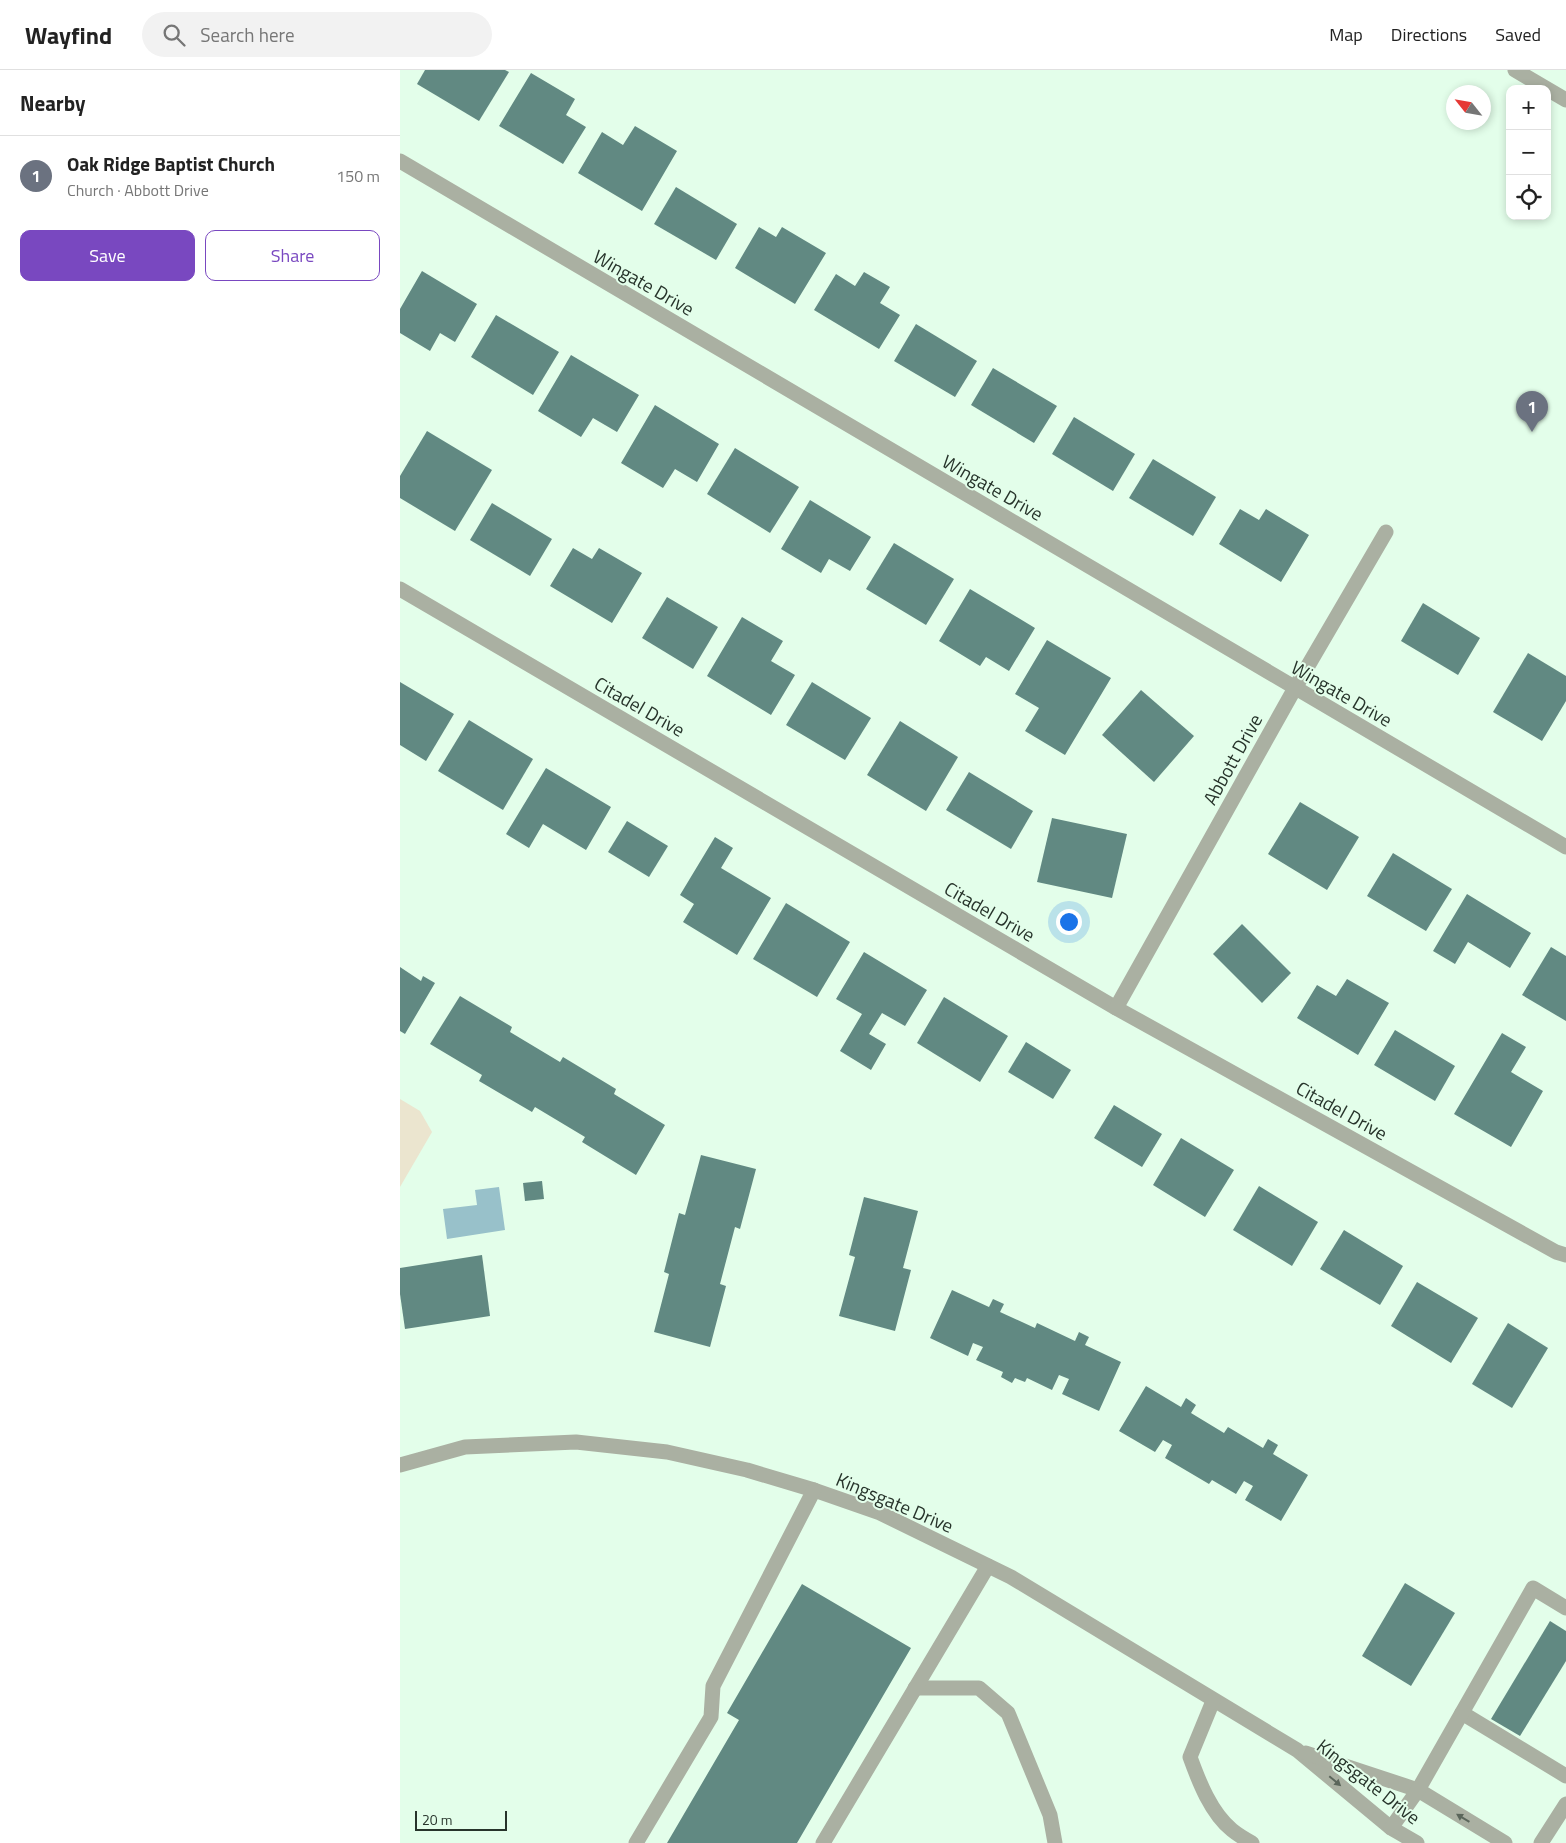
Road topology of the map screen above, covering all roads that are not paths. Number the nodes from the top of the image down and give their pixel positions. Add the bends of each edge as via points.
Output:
1 (1516, 70) edge
2 (1564, 94) edge
3 (400, 161) edge
4 (1386, 532) dead end
5 (400, 589) edge
6 (1295, 688) junction
7 (1566, 847) edge
8 (1116, 1008) junction
9 (1566, 1255) edge
10 (400, 1465) edge
11 (814, 1490) junction
12 (988, 1566) junction
13 (1566, 1608) edge
14 (915, 1688) junction
15 (1213, 1701) junction
16 (1462, 1713) junction
17 (1297, 1750) junction
18 (1566, 1776) edge
19 (1418, 1790) junction
20 (1566, 1804) edge
21 (1391, 1828) junction
22 (636, 1843) edge
23 (823, 1843) edge
24 (1054, 1843) edge
25 (1252, 1843) edge
26 (1417, 1843) edge
27 (1504, 1843) edge
28 (1541, 1843) edge

1 - 2 street
3 - 6 street, Wingate Drive
4 - 6 street, Abbott Drive
5 - 8 street, Citadel Drive
6 - 7 street, Wingate Drive
6 - 8 street, Abbott Drive
8 - 9 street, Citadel Drive
10 - 11 street, Kingsgate Drive via 465,1447 576,1442 667,1452 747,1470
11 - 12 street, Kingsgate Drive via 880,1513
11 - 22 street via 713,1686 711,1717
12 - 14 street
12 - 15 street, Kingsgate Drive
13 - 16 street via 1533,1588
14 - 23 street
14 - 24 street via 979,1688 1008,1713 1050,1815
15 - 17 street, Kingsgate Drive
15 - 25 street via 1190,1757 1200,1785 1215,1810 1231,1830
16 - 18 street
16 - 19 street
17 - 19 street, Kingsgate Drive
17 -> 21 street, Kingsgate Drive
19 - 21 street
27 -> 19 street, Kingsgate Drive
20 - 28 street
21 - 26 street, Kingsgate Drive

